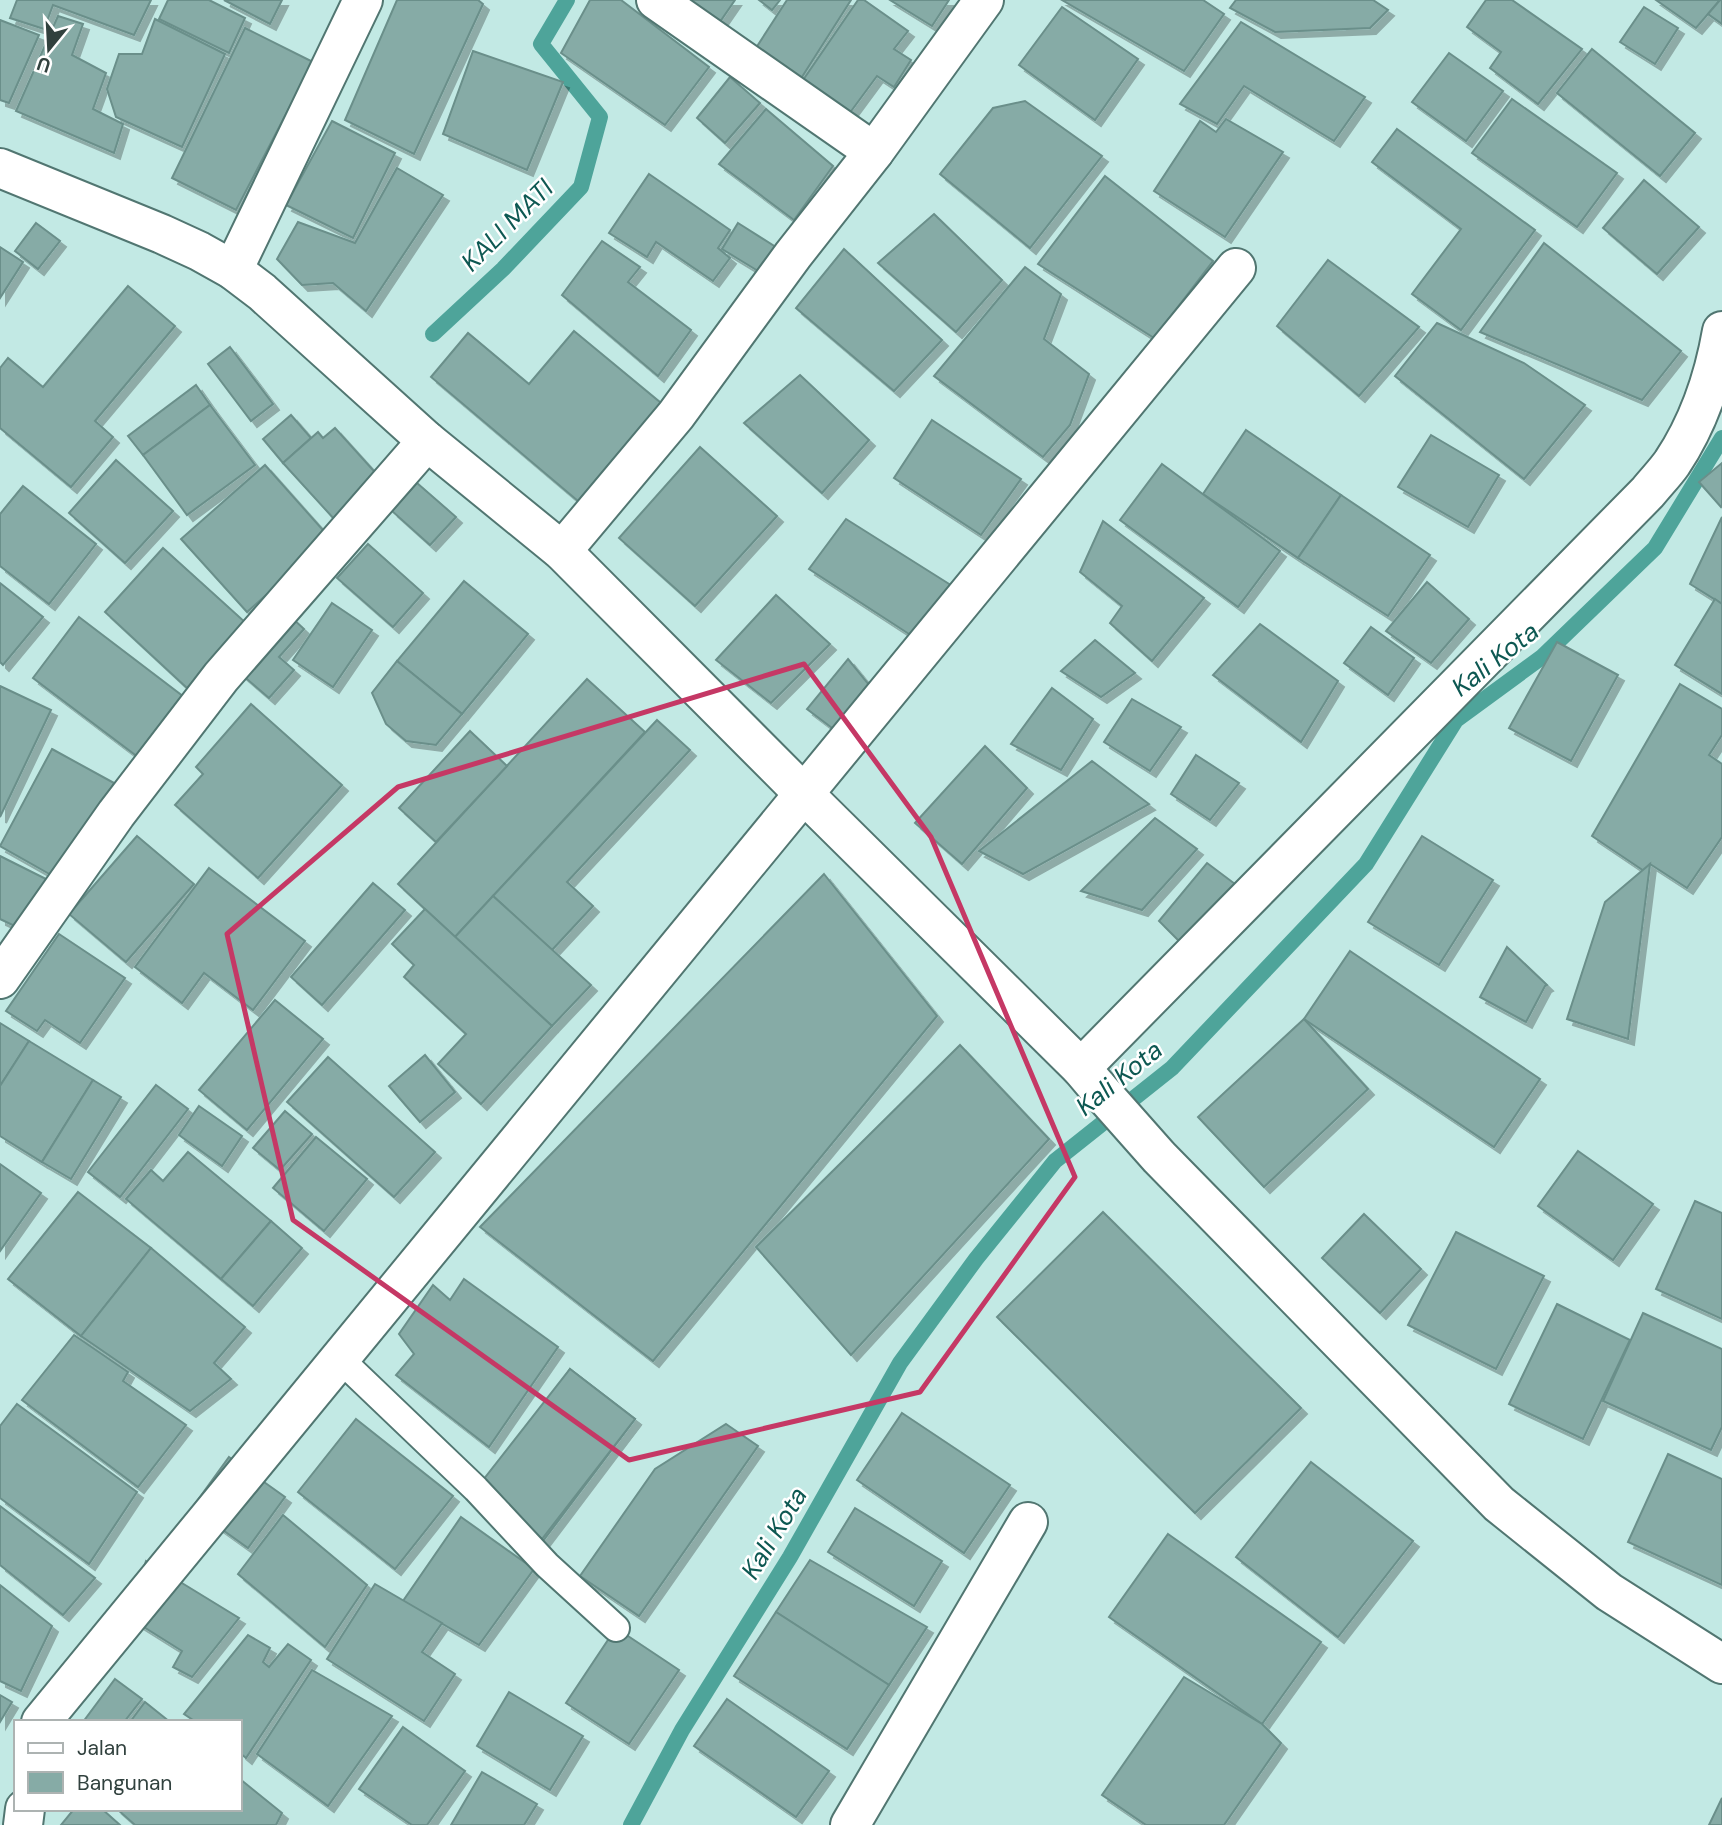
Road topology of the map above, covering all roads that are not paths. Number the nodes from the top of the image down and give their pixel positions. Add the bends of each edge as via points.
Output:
1 (363, 0) edge
2 (656, 0) edge
3 (984, 0) edge
4 (874, 152) junction
5 (0, 168) edge
6 (1236, 268) dead end
7 (233, 270) junction
8 (1722, 331) edge
9 (427, 441) junction
10 (562, 551) junction
11 (804, 794) junction
12 (0, 979) edge
13 (1089, 1077) junction
14 (340, 1358) junction
15 (1028, 1522) dead end
16 (616, 1628) dead end
17 (1722, 1664) edge
18 (43, 1720) edge
19 (850, 1825) edge

1 - 7 street
2 - 4 street
3 - 4 street
4 - 10 street via 677,415
5 - 7 street via 162,234
6 - 11 street
7 - 9 street
8 - 13 street via 1691,432 1672,464
9 - 10 street
9 - 12 street via 221,677 116,814
10 - 11 street
11 - 13 street
11 - 14 street
13 - 17 street via 1159,1157 1499,1504 1609,1592
14 - 16 lane
14 - 18 street
15 - 19 street

